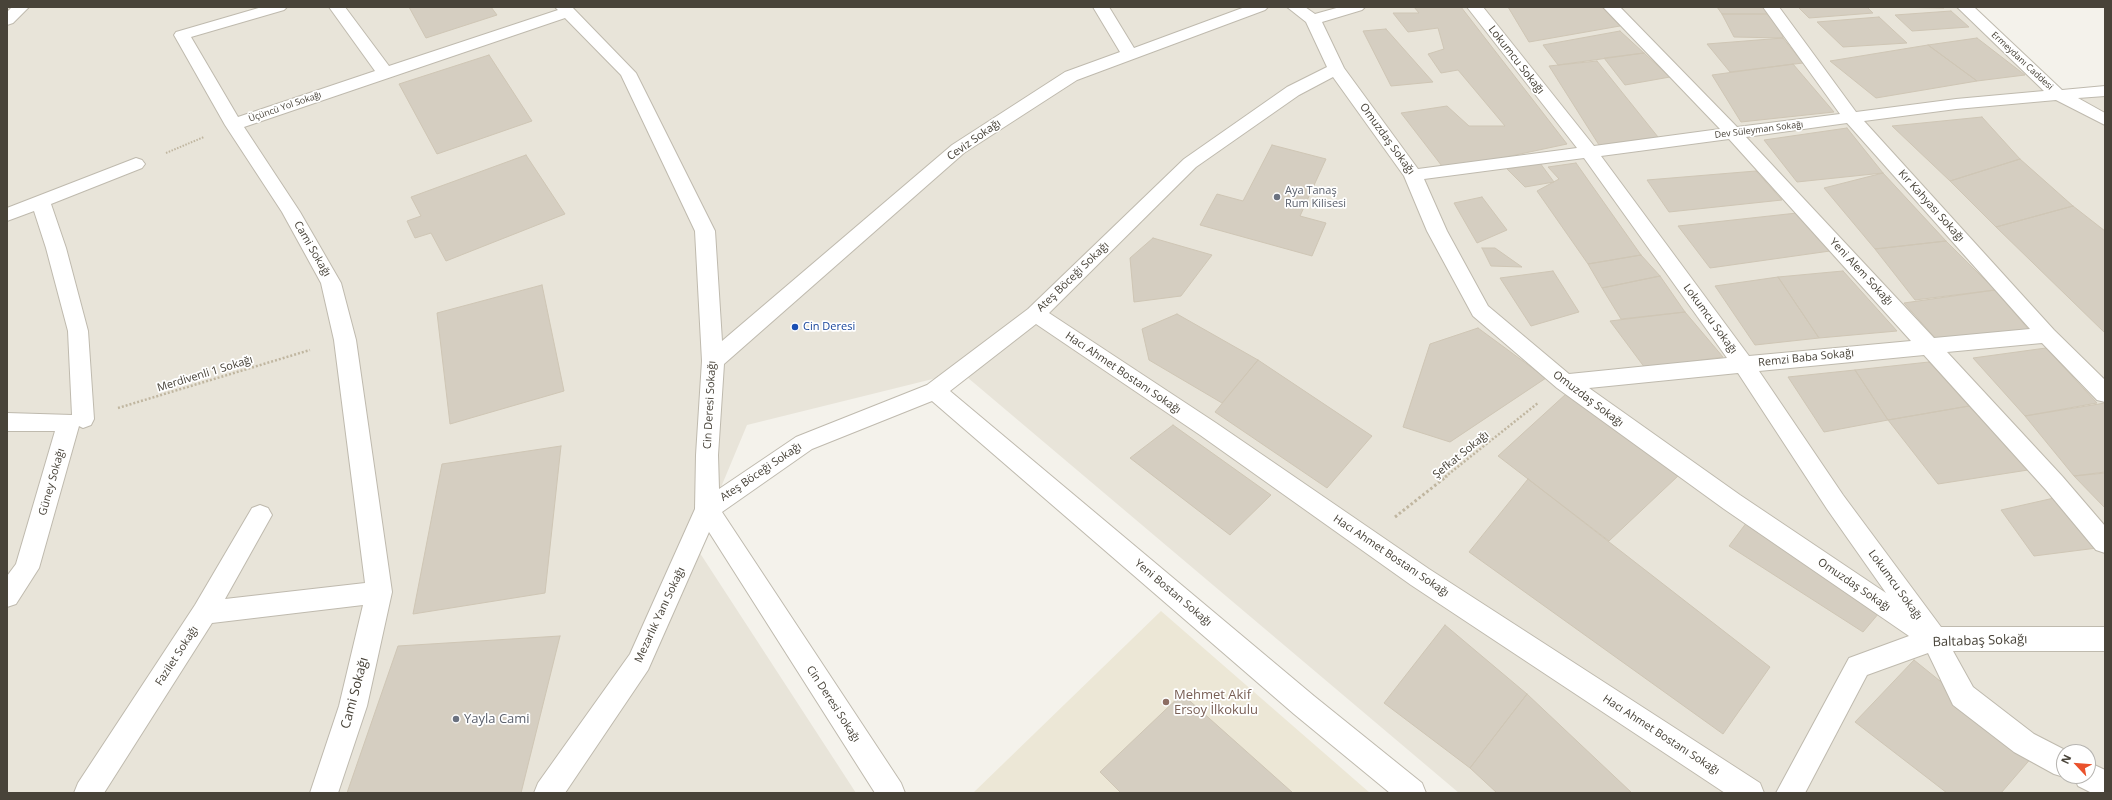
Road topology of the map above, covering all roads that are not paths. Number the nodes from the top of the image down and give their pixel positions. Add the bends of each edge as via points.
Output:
1 (21, 7) edge
2 (279, 7) edge
3 (337, 7) edge
4 (1101, 7) edge
5 (1260, 7) edge
6 (1295, 7) edge
7 (1357, 7) edge
8 (1475, 7) edge
9 (1612, 7) edge
10 (1771, 7) edge
11 (1965, 7) edge
12 (565, 9) edge
13 (7, 20) edge
14 (1313, 20) junction
15 (1130, 55) junction
16 (1336, 70) junction
17 (385, 73) junction
18 (2105, 90) edge
19 (2057, 94) junction
20 (1852, 118) junction
21 (2105, 120) edge
22 (234, 125) junction
23 (1734, 134) junction
24 (1589, 152) junction
25 (136, 164) road end
26 (1413, 174) junction
27 (41, 203) junction
28 (7, 215) edge
29 (1035, 314) junction
30 (2047, 335) junction
31 (1929, 346) junction
32 (713, 361) junction
33 (1743, 364) junction
34 (1565, 382) junction
35 (935, 391) junction
36 (2105, 394) edge
37 (83, 419) road end
38 (7, 422) edge
39 (707, 509) junction
40 (260, 515) dead end
41 (2105, 543) edge
42 (379, 592) junction
43 (7, 596) edge
44 (204, 613) junction
45 (2105, 639) edge
46 (1934, 640) junction
47 (2056, 760) edge
48 (2096, 780) edge
49 (2105, 785) edge
50 (88, 793) edge
51 (324, 793) edge
52 (548, 793) edge
53 (891, 793) edge
54 (1412, 793) edge
55 (1750, 793) edge
56 (1790, 793) edge

1 - 13 street
2 - 22 street, Cami Sokağı via 182,35
3 - 17 street
4 - 15 street
5 - 15 street, Ceviz Sokağı
6 - 14 street
7 - 14 street
8 - 24 street, Lokumcu Sokağı
9 - 23 street, Yeni Alem Sokağı
10 - 20 street, Kır Kahyası Sokağı
11 - 19 street, Ermeydanı Caddesi
12 - 17 street, Üçüncü Yol Sokağı
12 - 32 street, Cin Deresi Sokağı via 628,73 705,230
14 - 16 street
15 - 32 street, Ceviz Sokağı via 1071,76 958,149
16 - 26 street, Omuzdaş Sokağı
16 - 29 street, Ateş Böceği Sokağı via 1293,90 1190,163
17 - 22 street, Üçüncü Yol Sokağı
18 - 19 street, Dev Süleyman Sokağı
19 - 20 street, Dev Süleyman Sokağı
19 - 21 street, Ermeydanı Caddesi
20 - 23 street, Dev Süleyman Sokağı
20 - 30 street, Kır Kahyası Sokağı
22 - 42 street, Cami Sokağı via 290,212 331,283 345,340
23 - 24 street, Dev Süleyman Sokağı
23 - 31 street, Yeni Alem Sokağı
24 - 26 street, Dev Süleyman Sokağı
24 - 33 street, Lokumcu Sokağı
25 - 27 street
26 - 34 street, Omuzdaş Sokağı via 1437,231 1480,311
27 - 28 street
27 - 37 street via 78,331
29 - 35 street, Ateş Böceği Sokağı
29 - 55 street, Hacı Ahmet Bostanı Sokağı via 1208,429 1420,577
30 - 31 street, Remzi Baba Sokağı
30 - 36 street, Kır Kahyası Sokağı
31 - 33 street, Remzi Baba Sokağı
31 - 41 street, Yeni Alem Sokağı
32 - 39 street, Cin Deresi Sokağı via 706,455
33 - 34 street, Remzi Baba Sokağı
33 - 46 street, Lokumcu Sokağı via 1835,502
34 - 46 street, Omuzdaş Sokağı via 1732,502
35 - 39 street, Ateş Böceği Sokağı via 804,443
35 - 54 street, Yeni Bostan Sokağı via 1304,705
38 - 43 street, Güney Sokağı via 69,423 27,568
39 - 52 street, Mezarlık Yanı Sokağı via 639,662
39 - 53 street, Cin Deresi Sokağı
40 - 44 street, Fazilet Sokağı
42 - 44 street
42 - 51 street, Cami Sokağı via 353,706
44 - 50 street, Fazilet Sokağı
45 - 46 street, Baltabaş Sokağı
46 - 47 street, Lokumcu Sokağı via 1963,696 2024,743
46 - 56 street, Baltabaş Sokağı via 1858,666
48 - 49 street

